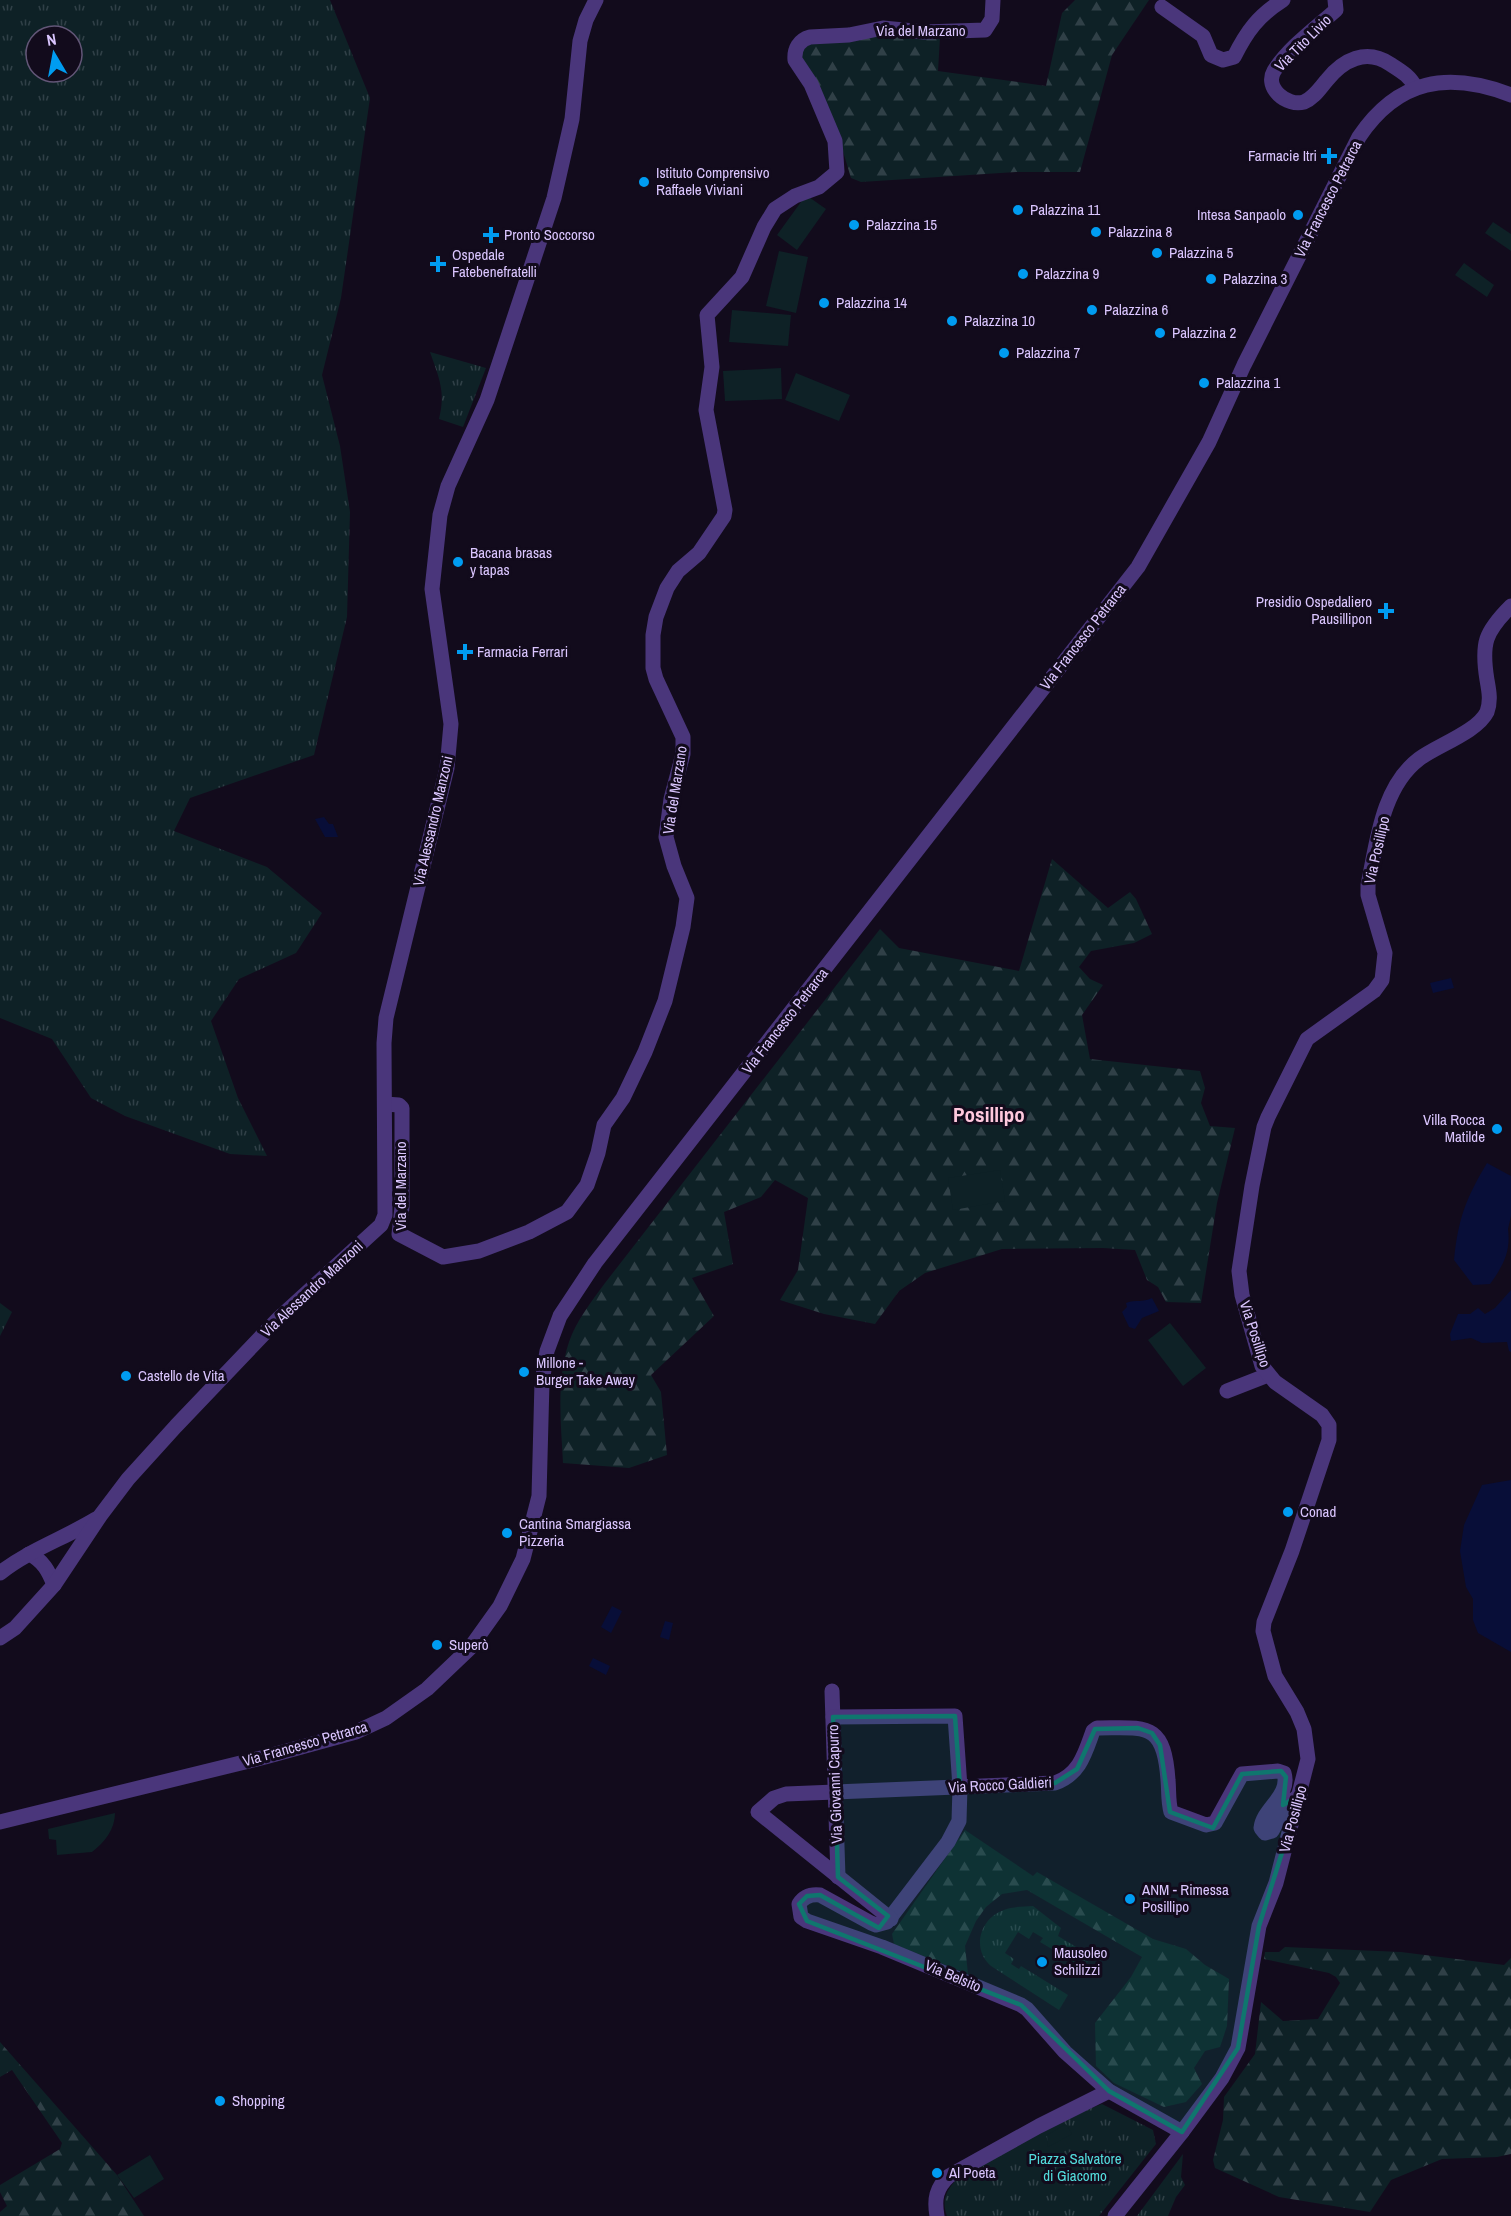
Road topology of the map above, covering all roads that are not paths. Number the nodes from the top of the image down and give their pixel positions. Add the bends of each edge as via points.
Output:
1 (597, 0) edge
2 (993, 0) edge
3 (1283, 0) edge
4 (1335, 0) edge
5 (1162, 7) dead end
6 (1416, 87) junction
7 (1511, 95) edge
8 (1511, 606) edge
9 (385, 1104) junction
10 (1269, 1375) junction
11 (1227, 1391) dead end
12 (100, 1516) junction
13 (29, 1554) junction
14 (0, 1573) edge
15 (54, 1586) junction
16 (0, 1638) edge
17 (832, 1690) dead end
18 (833, 1717) junction
19 (960, 1787) junction
20 (836, 1791) junction
21 (1300, 1795) junction
22 (0, 1822) edge
23 (838, 1877) junction
24 (891, 1919) junction
25 (1109, 2091) junction
26 (1182, 2132) junction
27 (937, 2216) edge
28 (1114, 2216) edge

1 - 9 street, Via Alessandro Manzoni via 580,41 572,119 554,198 487,400 448,486 440,514 432,589 451,724 447,768 386,1018
2 - 9 street, Via del Marzano via 992,19 985,30 924,32 883,28 805,38 797,46 795,60 811,84 835,141 837,172 819,187 775,209 742,277 707,315 712,367 706,410 725,510 704,546 667,588 656,617 652,651 656,679 683,737 666,837 687,898 683,927 665,1001 623,1098 604,1125 587,1185 567,1212 529,1232 479,1251 442,1257 399,1234 402,1108
3 - 5 street via 1264,12 1233,57 1223,60 1211,55 1203,36
4 - 6 street, Via Tito Livio via 1336,10 1272,73 1277,94 1302,103 1312,98 1347,60 1360,56 1385,61 1411,77
6 - 7 street, Via Francesco Petrarca via 1473,82
6 - 22 street, Via Francesco Petrarca via 1381,110 1359,137 1209,442 1138,567 595,1263 560,1316 542,1382 539,1496 524,1559 500,1606 470,1648 420,1695 356,1732
8 - 10 street, Via Posillipo via 1487,634 1487,712 1468,730 1417,760 1392,796 1382,820 1368,885 1385,953 1382,980 1374,991 1307,1039 1264,1127 1239,1282 1257,1351
9 - 12 street, Via Alessandro Manzoni via 386,1202 381,1225 279,1318 128,1479
10 - 11 street
10 - 21 street, Via Posillipo via 1322,1415 1330,1432 1263,1631 1275,1676 1304,1729 1308,1760
12 - 13 street, Via Alessandro Manzoni
12 - 15 street, Via Alessandro Manzoni
13 - 14 street, Via Alessandro Manzoni
13 - 15 street via 47,1569
15 - 16 street, Via Alessandro Manzoni via 15,1628
17 - 18 street, Via Giovanni Capurro
18 - 19 street via 955,1716
18 - 20 street, Via Giovanni Capurro
19 - 20 street, Via Rocco Galdieri
19 - 21 street, Via Rocco Galdieri via 1055,1783 1077,1769 1095,1729 1138,1728 1157,1737 1174,1814 1212,1825 1241,1774 1281,1772 1286,1777 1282,1793 1261,1822 1262,1831 1268,1833 1286,1805
19 - 24 street via 960,1815 954,1830
20 - 23 street, Via Giovanni Capurro
20 - 23 street, Via Rocco Galdieri via 780,1795 758,1812
21 - 26 street, Via Posillipo via 1276,1883 1259,1926 1238,2048 1222,2078
23 - 24 street
24 - 25 street, Via Belsito via 881,1925 870,1923 820,1894 807,1896 799,1904 801,1917 807,1921 882,1947 1028,2009 1065,2052
25 - 26 street, Via Belsito
25 - 27 street via 949,2176 935,2196
26 - 28 street, Via Posillipo

